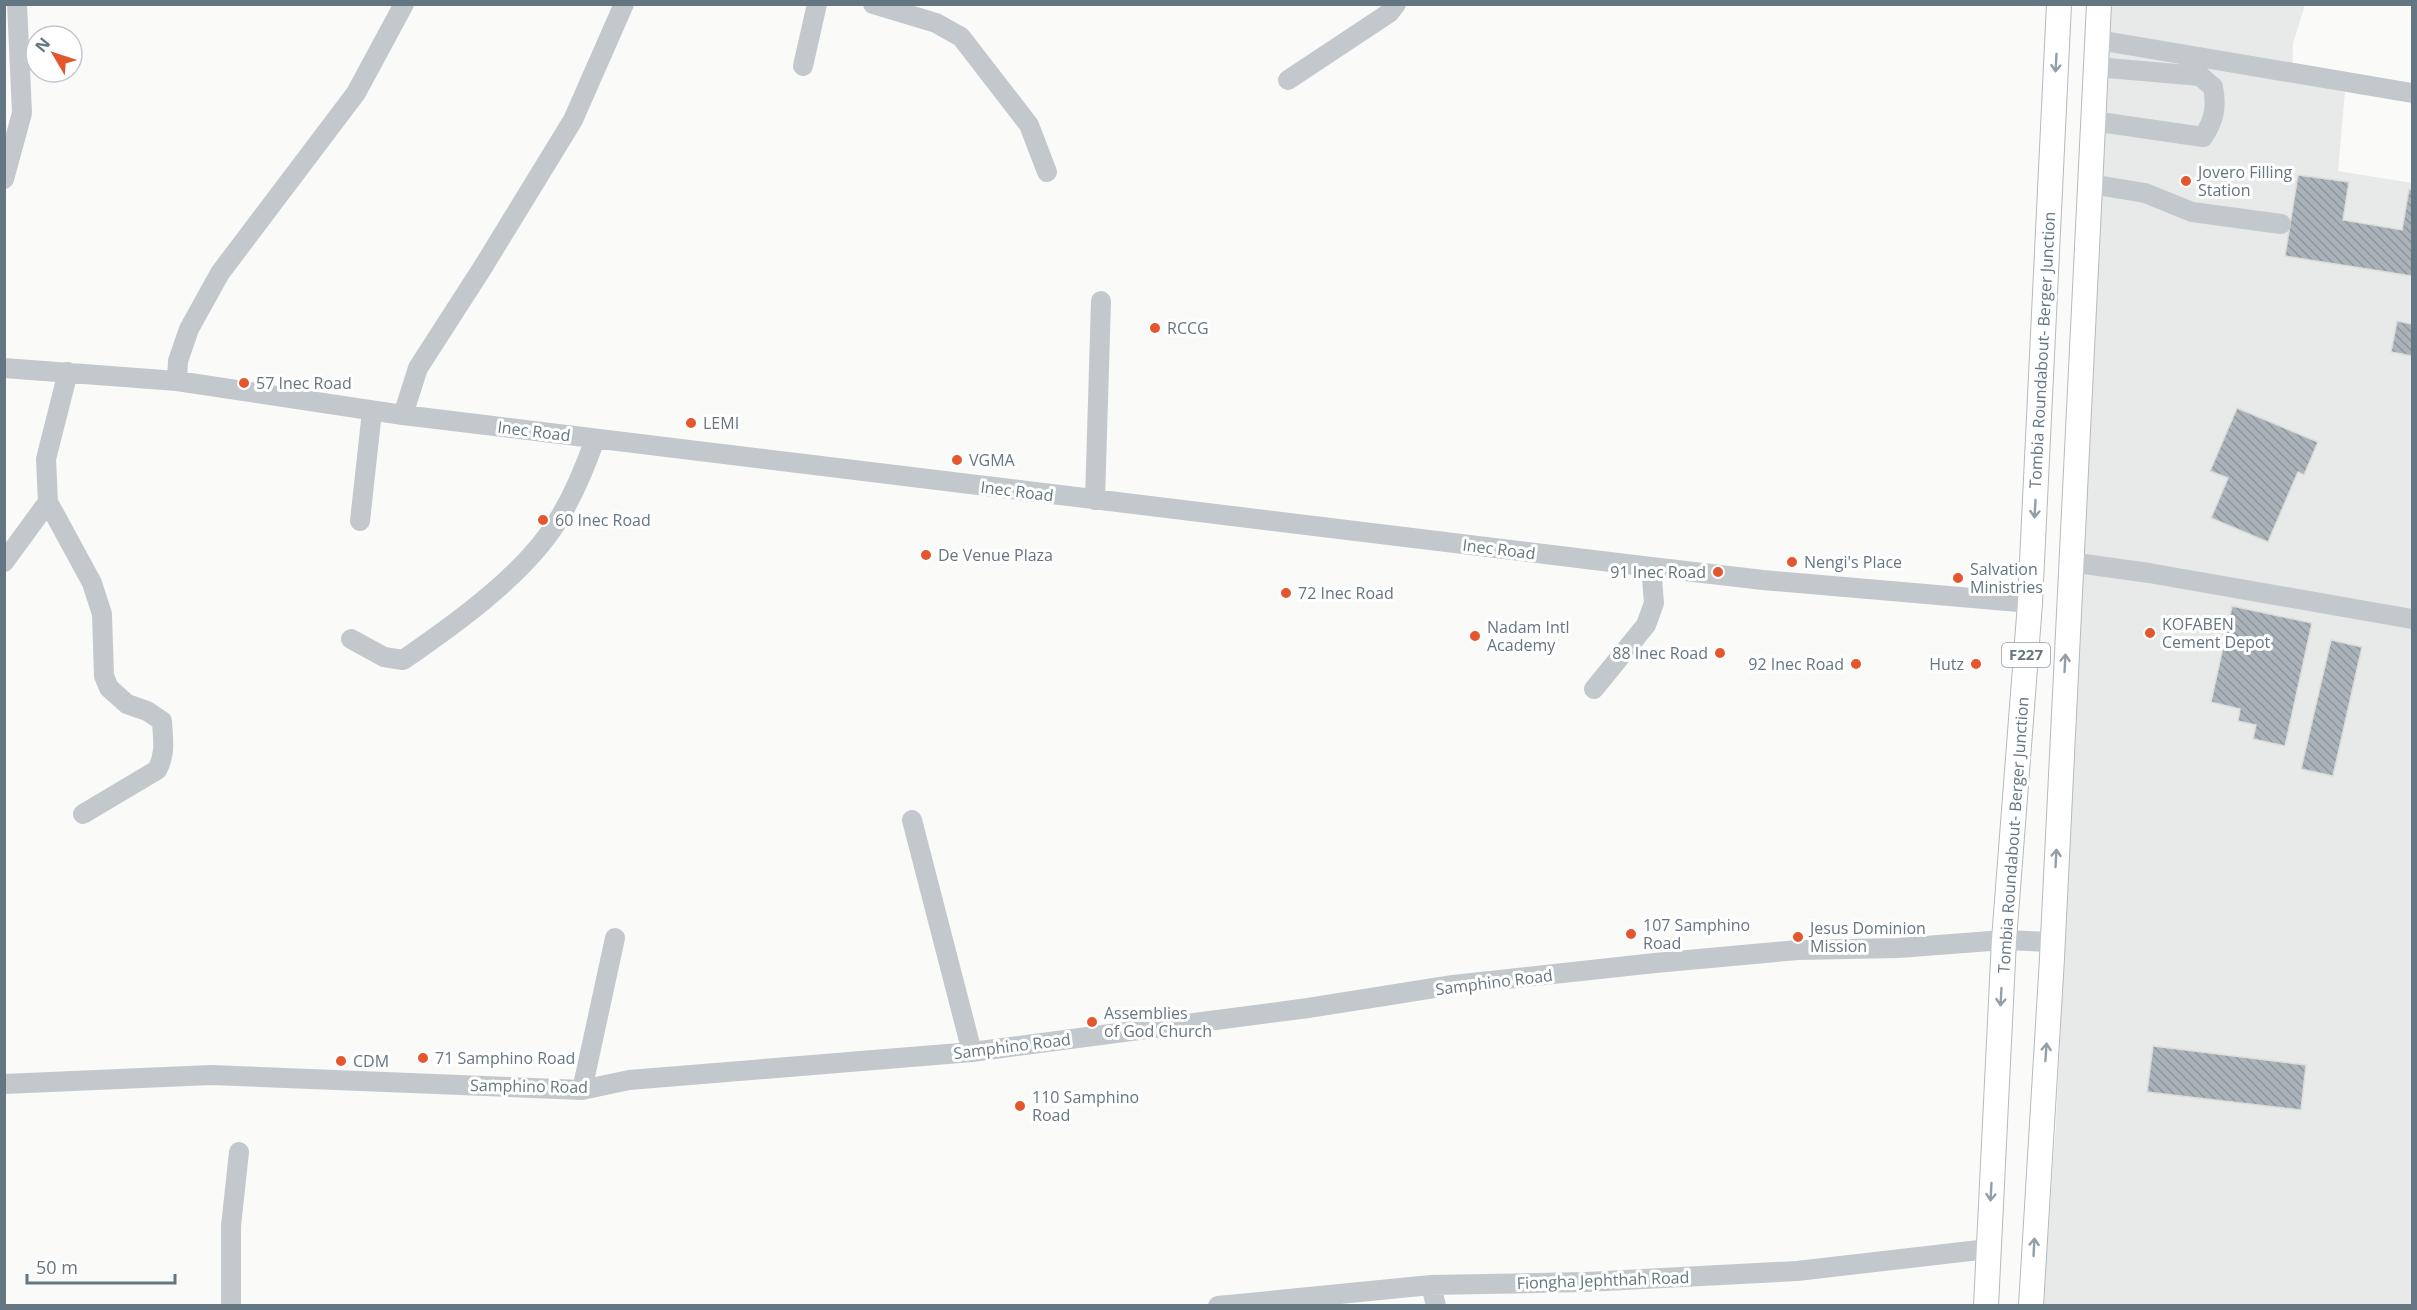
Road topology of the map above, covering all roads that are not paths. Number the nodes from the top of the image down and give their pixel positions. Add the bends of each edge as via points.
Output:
1 (17, 4) edge
2 (404, 4) edge
3 (624, 4) edge
4 (817, 4) edge
5 (873, 4) edge
6 (1396, 4) edge
7 (2059, 4) edge
8 (2099, 4) edge
9 (2098, 40) junction
10 (803, 66) dead end
11 (2096, 66) junction
12 (1288, 80) dead end
13 (2412, 93) edge
14 (2093, 121) junction
15 (1047, 172) dead end
16 (4, 179) edge
17 (2090, 184) junction
18 (2281, 224) dead end
19 (1101, 301) dead end
20 (4, 368) edge
21 (68, 372) junction
22 (177, 381) junction
23 (372, 411) junction
24 (403, 415) junction
25 (595, 439) junction
26 (1095, 500) junction
27 (48, 502) junction
28 (360, 521) dead end
29 (4, 562) edge
30 (2070, 562) junction
31 (1651, 567) junction
32 (2030, 603) junction
33 (2412, 619) edge
34 (351, 639) dead end
35 (1594, 689) dead end
36 (83, 814) dead end
37 (912, 820) dead end
38 (615, 938) dead end
39 (2004, 940) junction
40 (2052, 942) junction
41 (972, 1052) junction
42 (4, 1084) edge
43 (582, 1090) junction
44 (239, 1152) dead end
45 (1988, 1249) junction
46 (1431, 1285) junction
47 (1249, 1304) edge
48 (231, 1305) edge
49 (1218, 1305) edge
50 (1436, 1305) edge
51 (1986, 1305) edge
52 (2031, 1305) edge

1 - 16 street via 22,113
2 - 22 street via 356,93 220,273 189,329 178,361
3 - 24 street via 573,120 418,368
4 - 10 street
5 - 15 street via 936,23 961,37 1029,125
6 - 12 street via 1389,13
7 -> 32 main road, Tombia Roundabout- Berger Junction / F227
8 - 9 main road, F227
9 - 11 main road, F227
9 - 13 street
11 - 14 main road, F227
11 - 14 street via 2200,76 2213,87 2216,103 2212,124 2203,137
14 - 17 main road, F227
17 - 18 street via 2145,193 2192,212
17 - 30 main road, F227
19 - 26 street
20 - 21 street, Inec Road
21 - 22 street, Inec Road
21 - 27 street via 46,459
22 - 23 street, Inec Road
23 - 24 street, Inec Road
23 - 28 street
24 - 25 street, Inec Road
25 - 26 street, Inec Road
25 - 34 street via 556,524 515,573 445,632 403,660 384,657
26 - 31 street, Inec Road
27 - 29 street
27 - 36 street via 92,583 102,614 104,675 109,688 127,704 162,721 164,758 157,770
30 - 33 street
40 -> 30 main road, F227
31 - 32 street, Inec Road
31 - 35 street via 1654,603 1646,625
32 - 39 main road, Tombia Roundabout- Berger Junction / F227
37 - 41 street
38 - 43 street
39 - 40 street, Samphino Road
39 - 41 street, Samphino Road via 1798,950 1643,964
39 -> 45 main road, Tombia Roundabout- Berger Junction / F227
52 -> 40 main road, F227
41 - 43 street, Samphino Road via 629,1080
42 - 43 street, Samphino Road via 211,1075
44 - 48 street via 231,1226
45 - 46 street, Fiongha Jephthah Road via 1797,1271
45 - 51 main road, Tombia Roundabout- Berger Junction / F227
46 - 47 street, Fiongha Jephthah Road
46 - 50 street
47 - 49 street, Fiongha Jephthah Road

